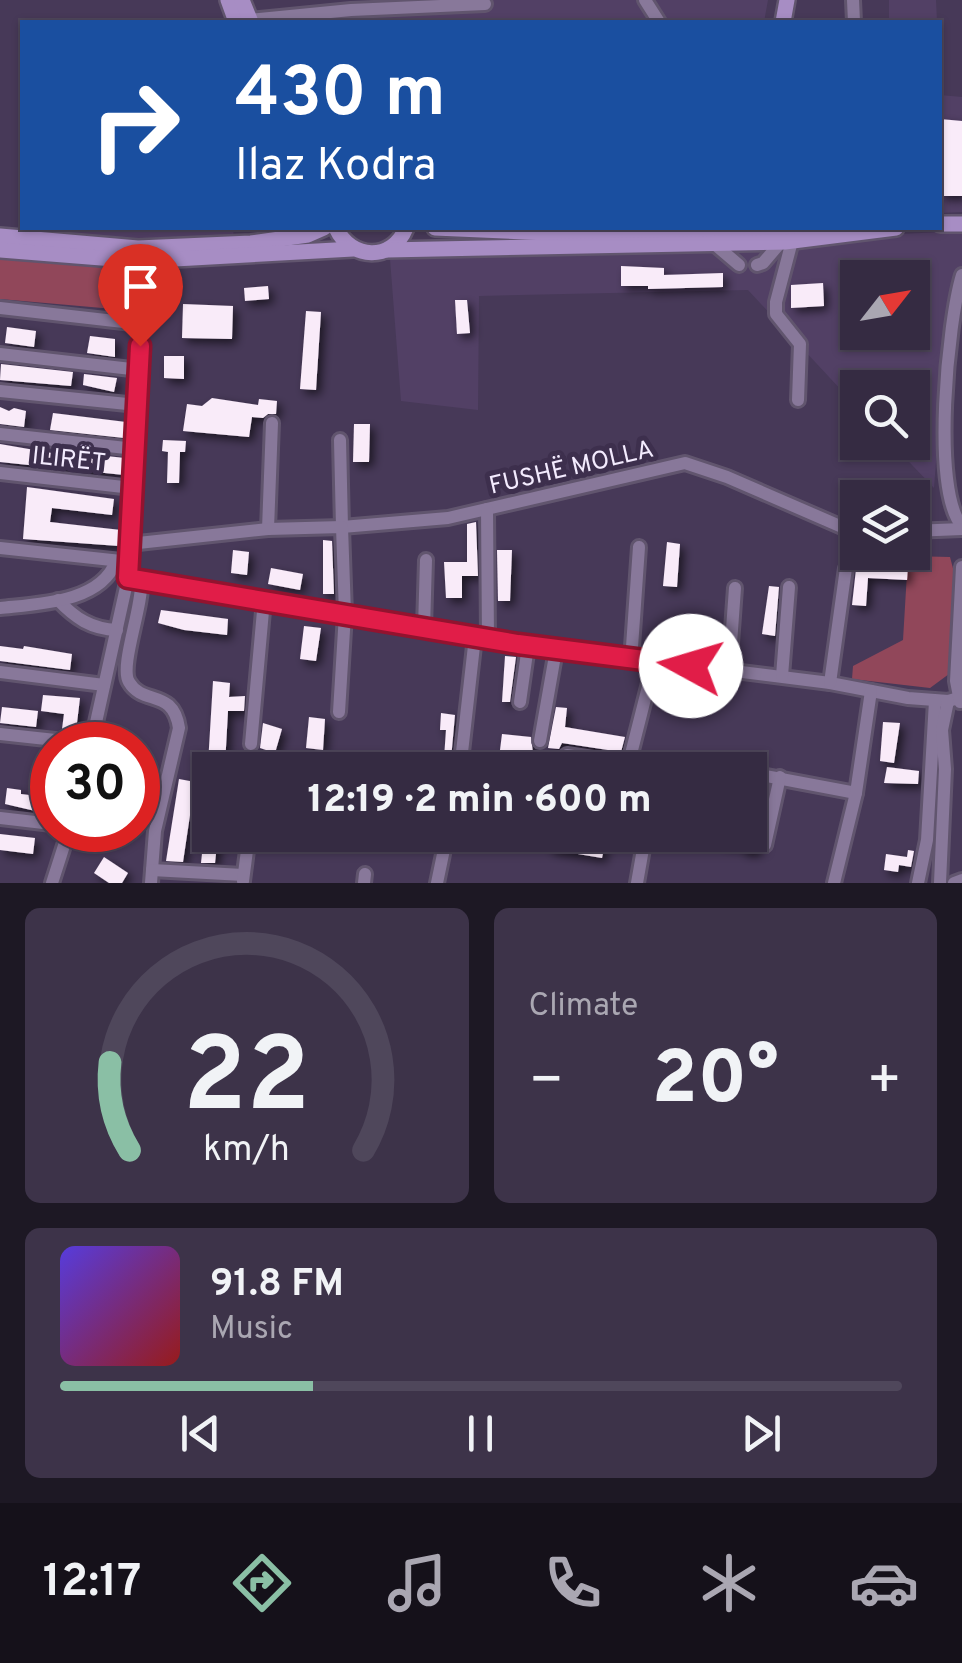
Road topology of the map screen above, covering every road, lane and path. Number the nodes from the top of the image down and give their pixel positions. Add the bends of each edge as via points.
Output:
1 (228, 0) edge
2 (485, 4) dead end
3 (244, 20) edge
4 (264, 20) edge
5 (319, 230) edge
6 (337, 230) edge
7 (405, 230) edge
8 (504, 230) edge
9 (785, 230) edge
10 (880, 230) edge
11 (754, 233) edge
12 (709, 234) edge
13 (0, 236) edge
14 (786, 242) junction
15 (353, 249) junction
16 (0, 250) edge
17 (387, 250) junction
18 (138, 261) junction
19 (739, 265) dead end
20 (758, 265) dead end
21 (962, 274) edge
22 (0, 308) edge
23 (141, 324) junction
24 (0, 354) edge
25 (140, 370) junction
26 (0, 392) edge
27 (798, 400) dead end
28 (137, 406) junction
29 (272, 423) dead end
30 (0, 434) edge
31 (340, 440) dead end
32 (134, 448) junction
33 (0, 473) edge
34 (132, 488) junction
35 (487, 509) junction
36 (342, 526) junction
37 (840, 526) edge
38 (962, 527) edge
39 (268, 529) junction
40 (930, 532) edge
41 (129, 544) junction
42 (639, 547) dead end
43 (0, 548) edge
44 (426, 560) dead end
45 (122, 561) junction
46 (962, 567) edge
47 (846, 570) edge
48 (135, 578) junction
49 (735, 588) dead end
50 (789, 588) dead end
51 (58, 600) junction
52 (264, 600) junction
53 (0, 608) edge
54 (345, 614) junction
55 (424, 628) junction
56 (116, 630) junction
57 (481, 638) junction
58 (528, 646) junction
59 (556, 650) junction
60 (631, 661) junction
61 (654, 662) junction
62 (729, 670) junction
63 (0, 672) edge
64 (782, 676) junction
65 (830, 682) junction
66 (104, 685) junction
67 (871, 691) junction
68 (953, 700) edge
69 (520, 702) dead end
70 (339, 712) dead end
71 (96, 722) edge
72 (0, 734) edge
73 (30, 737) edge
74 (540, 741) dead end
75 (251, 744) dead end
76 (463, 752) edge
77 (629, 752) edge
78 (767, 775) edge
79 (780, 777) junction
80 (856, 793) junction
81 (0, 818) edge
82 (30, 821) edge
83 (767, 836) edge
84 (62, 852) edge
85 (247, 852) edge
86 (443, 852) edge
87 (643, 852) edge
88 (152, 876) edge
89 (243, 879) edge
90 (962, 880) edge
91 (52, 883) edge
92 (436, 883) edge
93 (637, 883) edge
94 (834, 883) edge
95 (918, 883) edge
96 (940, 883) edge
97 (954, 883) edge

1 - 3 main road
2 - 4 street
5 - 13 main road via 251,243 138,248
6 - 15 main road
7 - 17 main road
8 - 12 main road
9 - 11 main road
10 - 14 main road
11 - 12 main road
11 - 14 main road
12 - 17 main road
12 - 19 street
14 - 20 street
14 - 27 street via 776,314 800,344
15 - 17 main road
15 - 18 main road
16 - 18 main road
18 - 23 street
21 - 38 street via 952,313 944,432 946,489
22 - 23 street
23 - 25 street
24 - 25 street
25 - 28 street
26 - 28 street
28 - 32 street
29 - 39 street
30 - 32 street
31 - 36 street
32 - 34 street
33 - 34 street, ILIRËT
34 - 41 street
35 - 36 street, FUSHË MOLLA
35 - 37 street, FUSHË MOLLA via 685,463
35 - 57 street
36 - 39 street, FUSHË MOLLA
36 - 54 street
38 - 40 street
39 - 41 street, FUSHË MOLLA
41 - 45 street
42 - 60 street
43 - 45 street
44 - 55 street
45 - 48 street
45 - 51 street via 74,598
46 - 68 street
47 - 65 street
48 - 52 street
48 - 56 street
48 - 88 street via 142,602 125,670 128,682 168,702 178,728
49 - 62 street
50 - 64 street
51 - 53 street
51 - 56 street via 83,622
52 - 54 street
52 - 75 street
54 - 55 street
54 - 70 street
55 - 57 street
56 - 66 street
57 - 58 street
57 - 76 street
58 - 59 street
58 - 69 street
59 - 60 street
59 - 74 street
60 - 61 street
61 - 62 street
61 - 77 street
62 - 64 street
63 - 66 street
64 - 65 street
65 - 67 street
66 - 71 street
67 - 68 street
67 - 80 street
68 - 95 street
68 - 96 street via 942,730
72 - 73 street
78 - 79 street
79 - 80 street
79 - 83 street
80 - 94 street
81 - 82 street
84 - 91 street
85 - 89 street
86 - 92 street
87 - 93 street
88 - 89 street
90 - 97 street

